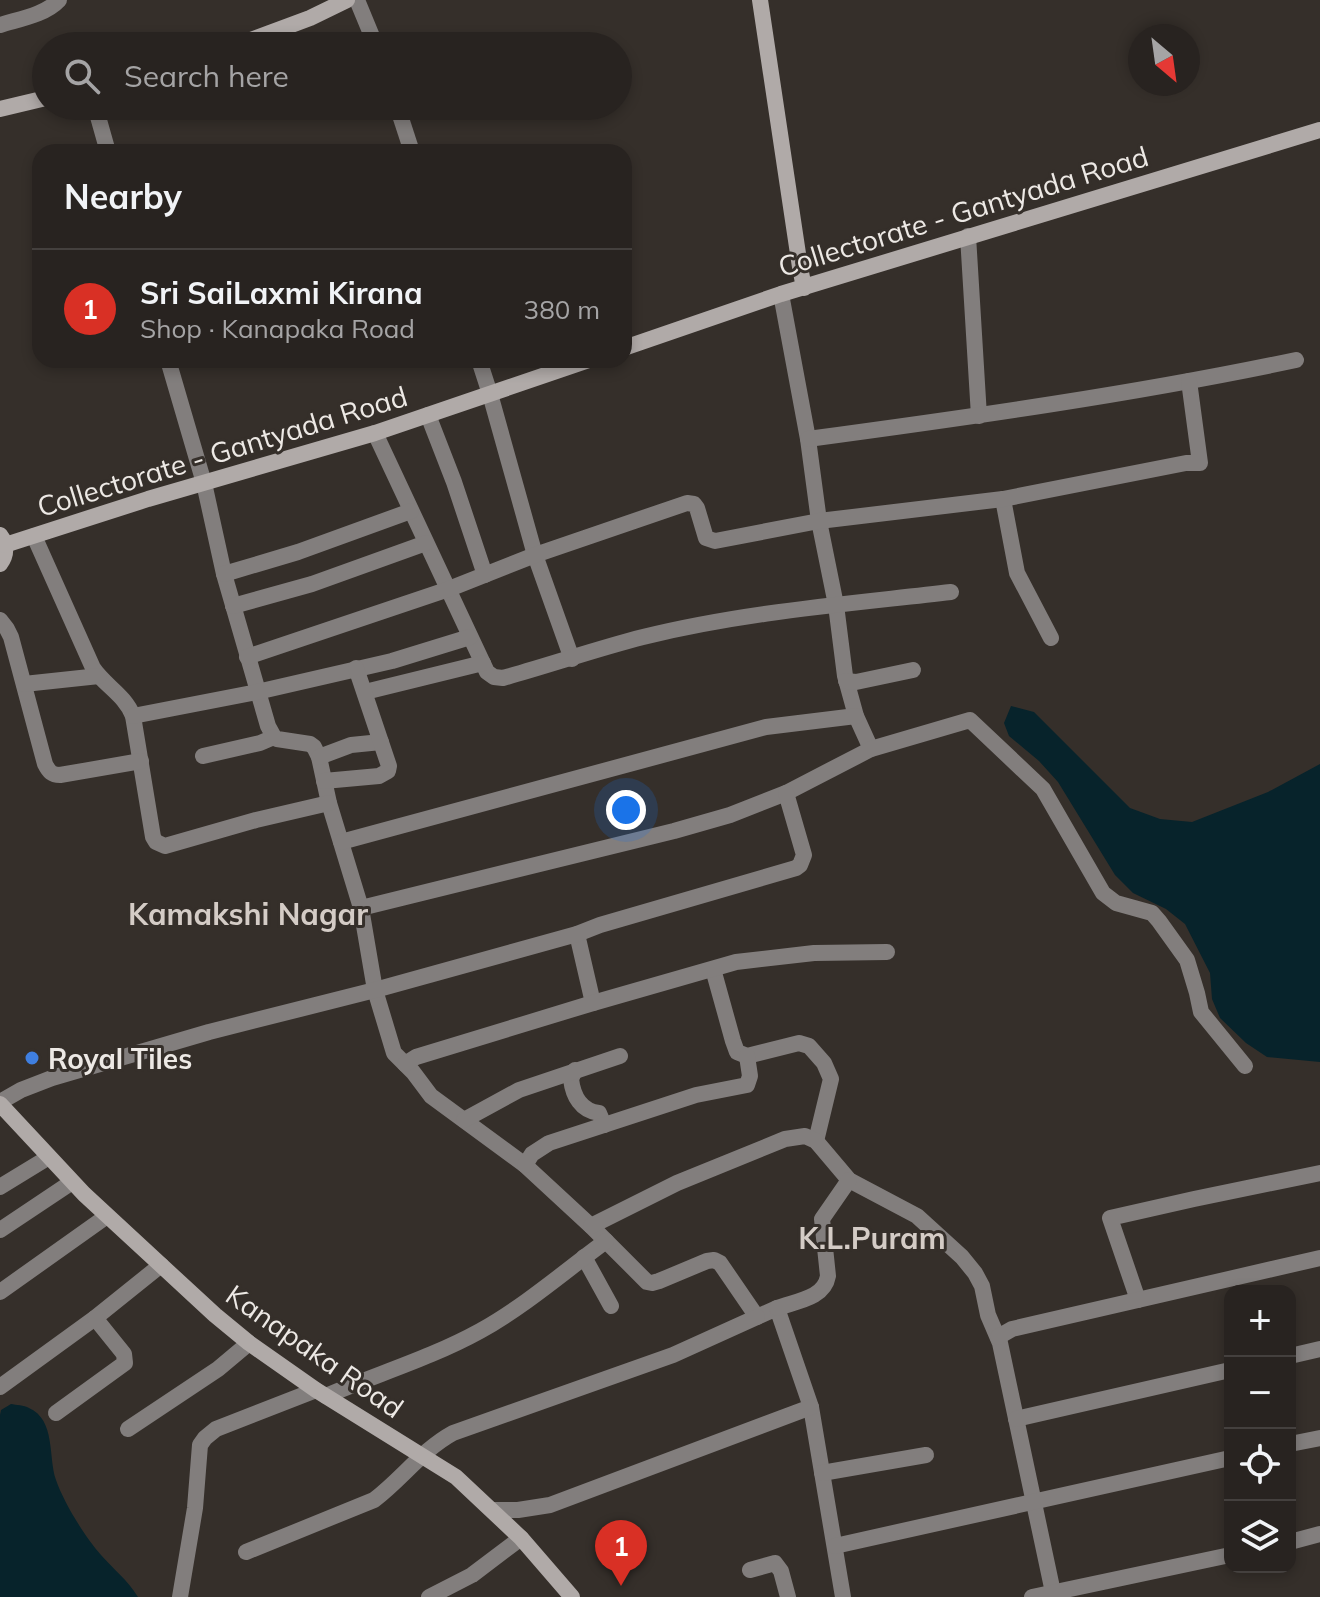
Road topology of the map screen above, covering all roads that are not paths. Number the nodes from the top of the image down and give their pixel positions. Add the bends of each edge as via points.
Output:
1 (59, 0) edge
2 (347, 0) edge
3 (357, 0) edge
4 (760, 0) edge
5 (0, 25) edge
6 (272, 32) edge
7 (370, 32) edge
8 (32, 101) edge
9 (0, 109) edge
10 (99, 120) edge
11 (402, 120) edge
12 (1320, 130) edge
13 (106, 144) edge
14 (409, 144) edge
15 (968, 236) junction
16 (804, 288) junction
17 (781, 294) junction
18 (632, 345) edge
19 (1296, 360) dead end
20 (170, 368) edge
21 (482, 368) edge
22 (566, 368) edge
23 (1189, 381) junction
24 (490, 394) junction
25 (428, 415) junction
26 (979, 416) junction
27 (375, 433) junction
28 (808, 439) junction
29 (204, 483) junction
30 (1003, 499) junction
31 (411, 511) junction
32 (819, 521) junction
33 (34, 536) junction
34 (3, 540) edge
35 (426, 543) junction
36 (535, 555) junction
37 (0, 564) edge
38 (224, 574) junction
39 (485, 575) junction
40 (449, 589) junction
41 (951, 592) dead end
42 (836, 605) junction
43 (233, 606) junction
44 (0, 620) edge
45 (470, 637) junction
46 (1051, 638) dead end
47 (247, 657) junction
48 (572, 659) junction
49 (483, 663) junction
50 (356, 668) junction
51 (913, 670) dead end
52 (99, 676) junction
53 (846, 681) junction
54 (24, 684) junction
55 (257, 692) junction
56 (365, 692) junction
57 (133, 716) junction
58 (856, 716) junction
59 (274, 737) junction
60 (381, 742) junction
61 (871, 749) junction
62 (203, 756) dead end
63 (319, 757) junction
64 (141, 761) junction
65 (324, 781) junction
66 (786, 793) junction
67 (329, 803) junction
68 (341, 842) junction
69 (361, 908) junction
70 (577, 934) junction
71 (887, 952) dead end
72 (713, 969) junction
73 (375, 990) junction
74 (593, 1003) junction
75 (620, 1056) dead end
76 (747, 1056) junction
77 (405, 1064) junction
78 (1245, 1066) dead end
79 (575, 1070) junction
80 (3, 1111) edge
81 (464, 1120) junction
82 (604, 1125) junction
83 (816, 1141) junction
84 (49, 1157) junction
85 (525, 1165) junction
86 (1320, 1173) edge
87 (849, 1180) junction
88 (72, 1182) junction
89 (0, 1187) edge
90 (107, 1216) junction
91 (591, 1226) junction
92 (0, 1230) edge
93 (606, 1241) junction
94 (584, 1257) junction
95 (1320, 1258) edge
96 (161, 1265) junction
97 (0, 1292) edge
98 (1138, 1300) junction
99 (611, 1306) dead end
100 (777, 1308) junction
101 (757, 1317) junction
102 (95, 1318) junction
103 (998, 1337) junction
104 (249, 1343) junction
105 (1320, 1349) edge
106 (1296, 1355) edge
107 (1224, 1371) edge
108 (0, 1387) edge
109 (321, 1393) junction
110 (811, 1407) junction
111 (56, 1413) dead end
112 (1016, 1419) junction
113 (128, 1429) dead end
114 (1320, 1438) edge
115 (1296, 1443) edge
116 (926, 1455) dead end
117 (421, 1456) junction
118 (1224, 1459) edge
119 (822, 1473) junction
120 (1034, 1501) junction
121 (492, 1510) junction
122 (1320, 1534) edge
123 (521, 1538) junction
124 (1296, 1540) edge
125 (835, 1546) junction
126 (246, 1552) dead end
127 (1224, 1556) edge
128 (750, 1570) dead end
129 (1054, 1595) edge
130 (180, 1597) edge
131 (429, 1597) edge
132 (572, 1597) edge
133 (788, 1597) edge
134 (843, 1597) edge
135 (1032, 1597) edge

1 - 5 street
2 - 6 street
3 - 7 street
4 - 16 street
8 - 9 street
10 - 13 street
11 - 14 street
12 - 15 street, Collectorate - Gantyada Road
15 - 16 street, Collectorate - Gantyada Road
15 - 26 street
16 - 17 street, Collectorate - Gantyada Road
17 - 18 street, Collectorate - Gantyada Road
17 - 28 street
19 - 23 street
20 - 29 street
21 - 24 street
22 - 24 street, Collectorate - Gantyada Road
23 - 26 street
23 - 30 street via 1200,463
24 - 25 street, Collectorate - Gantyada Road
24 - 36 street
25 - 27 street, Collectorate - Gantyada Road
25 - 39 street
26 - 28 street
27 - 29 street, Collectorate - Gantyada Road
27 - 31 street
28 - 32 street
29 - 33 street, Collectorate - Gantyada Road
29 - 38 street
30 - 32 street
30 - 46 street via 1017,573
31 - 35 street
31 - 38 street
32 - 36 street via 711,541 696,506 687,503
32 - 42 street
33 - 34 street, Collectorate - Gantyada Road
33 - 52 street
34 - 37 street
35 - 40 street
35 - 43 street
36 - 39 street
36 - 48 street
38 - 43 street
39 - 40 street
40 - 45 street
40 - 47 street
41 - 42 street
42 - 48 street via 644,637
42 - 53 street
43 - 47 street
44 - 54 street via 11,637
45 - 49 street
45 - 50 street
47 - 55 street
48 - 49 street via 503,678 491,675
49 - 56 street
50 - 55 street
50 - 56 street
51 - 53 street
52 - 54 street
52 - 57 street via 125,700
53 - 58 street
54 - 64 street via 45,764 54,775
55 - 57 street
55 - 59 street
56 - 60 street
57 - 64 street
58 - 61 street
58 - 68 street via 766,727
59 - 62 street
59 - 63 street via 310,744
60 - 63 street via 351,745
60 - 65 street via 389,766 385,774
61 - 66 street
61 - 78 street via 972,720 1043,789 1103,893 1116,903 1152,913 1159,921 1187,960 1201,1012
63 - 65 street
64 - 67 street via 153,837 160,845
65 - 67 street
66 - 69 street via 674,831
66 - 70 street via 804,855 796,868
67 - 68 street
68 - 69 street
69 - 73 street
70 - 73 street
70 - 74 street
71 - 72 street via 814,953
72 - 74 street
72 - 76 street via 737,1052
73 - 77 street via 391,1046
73 - 80 street via 52,1078 21,1090
74 - 77 street
75 - 79 street
76 - 82 street via 747,1085 696,1095
76 - 83 street via 799,1043 824,1063 831,1079
77 - 81 street via 431,1096
79 - 81 street via 519,1090
79 - 82 street via 571,1079 578,1102 599,1113
80 - 84 street, Kanapaka Road
81 - 85 street
82 - 85 street via 549,1143
83 - 87 street
83 - 91 street via 805,1136 785,1139 677,1183
84 - 88 street, Kanapaka Road
84 - 89 street
85 - 91 street
86 - 98 street via 1110,1218
87 - 100 street via 822,1219 827,1283 817,1295
87 - 103 street via 917,1216 962,1257 982,1286
88 - 90 street, Kanapaka Road
88 - 92 street
90 - 96 street, Kanapaka Road
90 - 97 street
91 - 93 street
93 - 94 street
93 - 101 street via 652,1283 707,1261 720,1263
94 - 99 street
94 - 109 street via 478,1332 423,1359
95 - 98 street
96 - 102 street
96 - 104 street, Kanapaka Road
98 - 103 street via 1012,1329
100 - 101 street
100 - 110 street
101 - 117 street via 673,1355 453,1433
102 - 108 street
102 - 111 street via 124,1354 125,1363
103 - 112 street
104 - 109 street, Kanapaka Road
104 - 113 street
105 - 106 street
107 - 112 street
109 - 117 street, Kanapaka Road
109 - 130 street via 216,1429 205,1438 198,1453
110 - 119 street
110 - 121 street via 550,1505
112 - 120 street
114 - 115 street
116 - 119 street
117 - 121 street, Kanapaka Road via 456,1477
117 - 126 street via 374,1500
118 - 120 street
119 - 125 street
120 - 125 street
120 - 129 street
121 - 123 street, Kanapaka Road
122 - 124 street
123 - 131 street via 472,1575
123 - 132 street, Kanapaka Road
125 - 134 street
127 - 129 street
128 - 133 street via 778,1565
129 - 135 street

